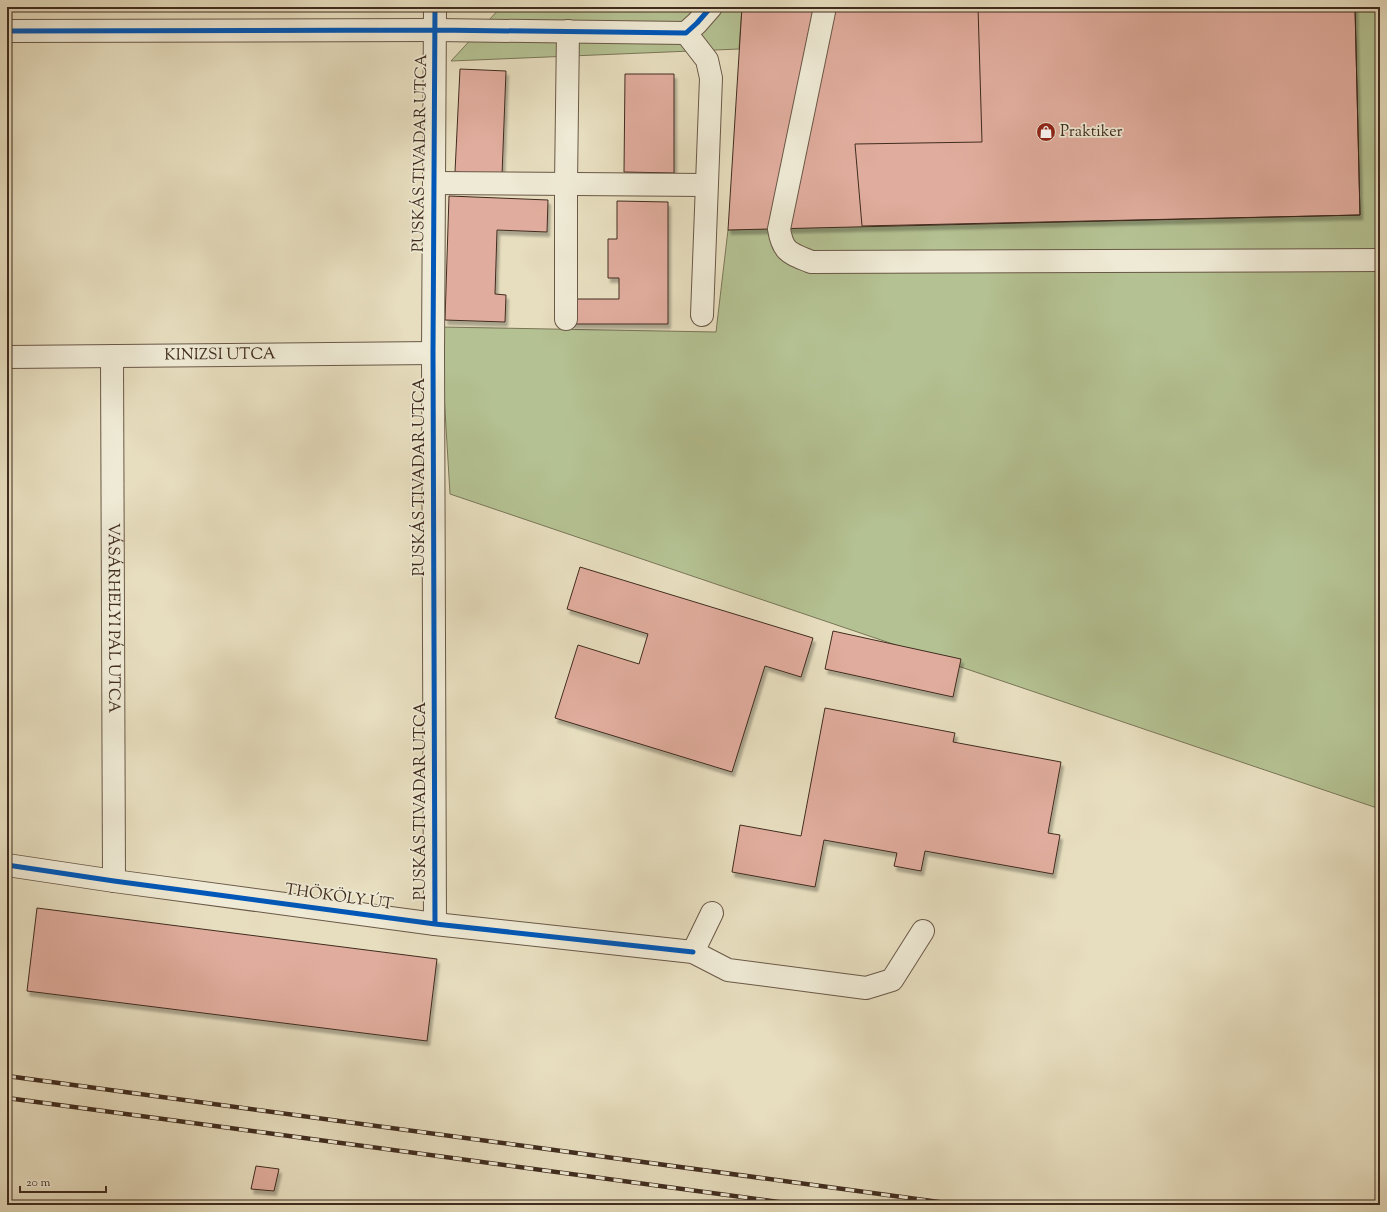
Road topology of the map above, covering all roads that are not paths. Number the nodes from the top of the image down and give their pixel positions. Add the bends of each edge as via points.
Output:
1 (435, 7) edge
2 (710, 7) edge
3 (825, 7) edge
4 (436, 30) junction
5 (7, 31) edge
6 (568, 31) junction
7 (686, 33) junction
8 (434, 183) junction
9 (566, 184) junction
10 (706, 185) junction
11 (1380, 260) edge
12 (702, 315) dead end
13 (566, 319) dead end
14 (433, 353) junction
15 (112, 356) junction
16 (7, 357) edge
17 (7, 865) edge
18 (114, 881) junction
19 (712, 913) dead end
20 (435, 924) junction
21 (923, 931) dead end
22 (693, 952) junction

1 - 4 street, PUSKÁS TIVADAR UTCA
2 - 7 street
3 - 11 street via 779,229 781,242 788,252 811,262
4 - 5 street
4 - 6 street
4 - 8 street, PUSKÁS TIVADAR UTCA
6 - 7 street
6 - 9 street
7 - 10 street via 707,60 711,78
8 - 9 street
8 - 14 street, PUSKÁS TIVADAR UTCA
9 - 10 street
9 - 13 street
10 - 12 street
14 - 15 street, KINIZSI UTCA
14 - 20 street, PUSKÁS TIVADAR UTCA
15 - 16 street, KINIZSI UTCA
15 - 18 street, VÁSÁRHELYI PÁL UTCA
17 - 18 street, THÖKÖLY ÚT
18 - 20 street, THÖKÖLY ÚT
19 - 22 street
20 - 22 street, THÖKÖLY ÚT
21 - 22 street via 892,980 866,988 728,970

